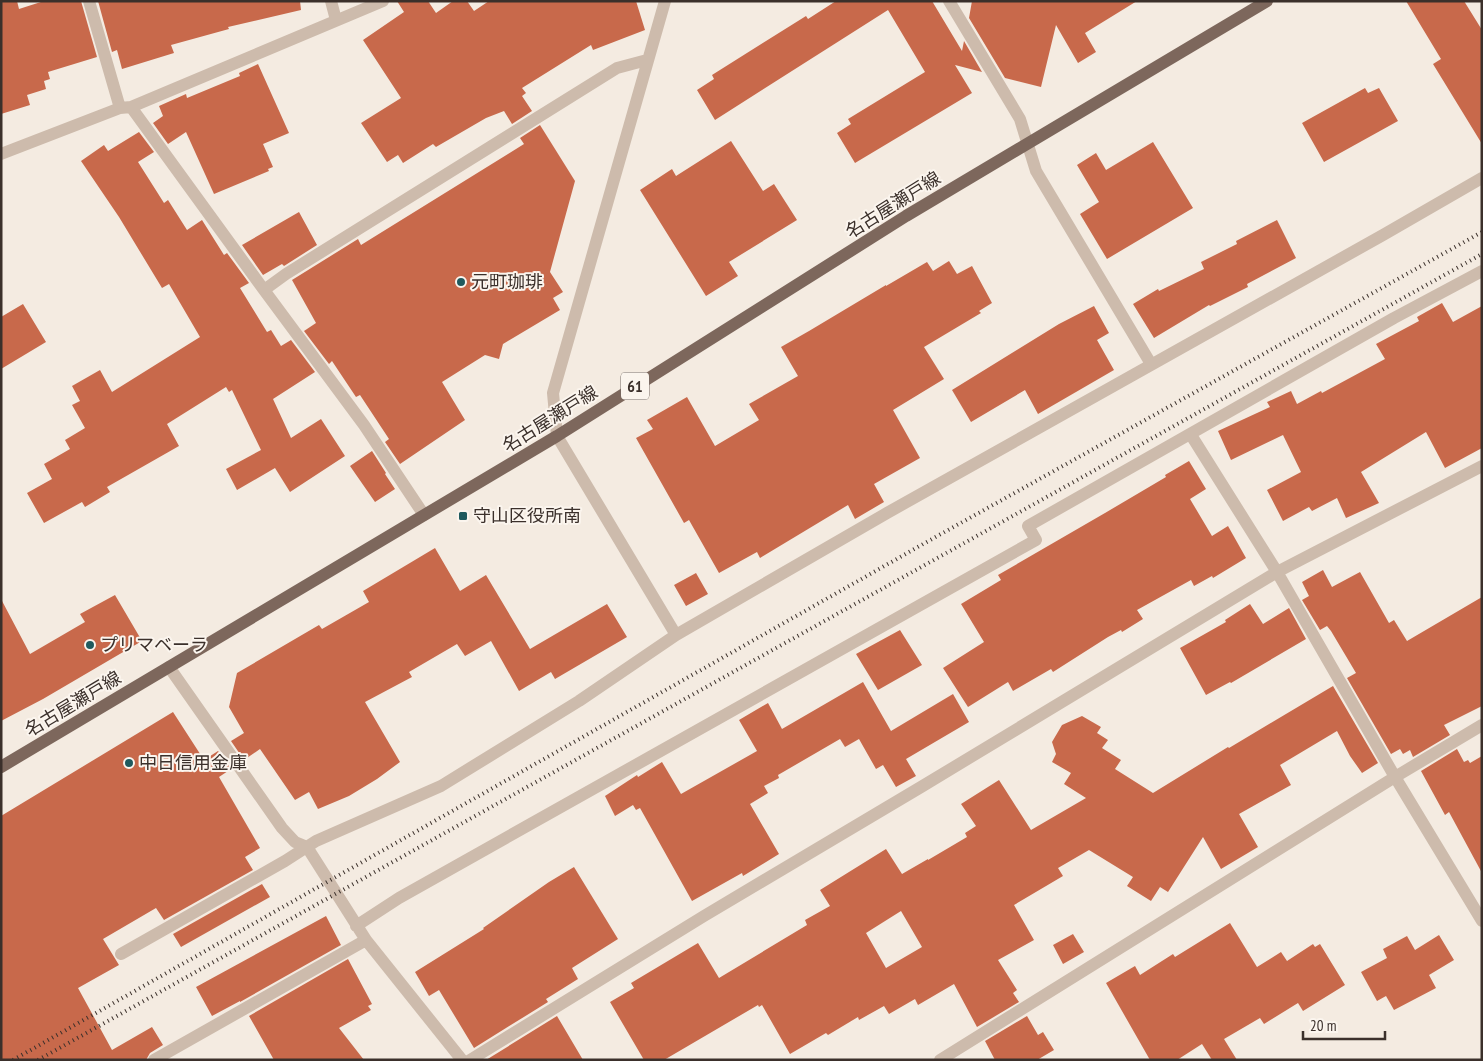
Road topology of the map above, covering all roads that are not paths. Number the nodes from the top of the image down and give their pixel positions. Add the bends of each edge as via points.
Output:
1 (89, 1) edge
2 (330, 1) edge
3 (383, 1) edge
4 (665, 1) edge
5 (949, 1) edge
6 (1266, 1) edge
7 (336, 20) junction
8 (647, 60) junction
9 (126, 108) junction
10 (1028, 143) junction
11 (1, 154) edge
12 (1482, 178) edge
13 (1482, 271) edge
14 (264, 290) junction
15 (1152, 364) junction
16 (1191, 435) junction
17 (557, 436) junction
18 (1482, 466) edge
19 (424, 515) junction
20 (1277, 572) junction
21 (676, 635) junction
22 (169, 667) junction
23 (1482, 725) edge
24 (1, 767) edge
25 (1395, 777) junction
26 (307, 847) junction
27 (1482, 921) edge
28 (356, 926) junction
29 (366, 940) junction
30 (121, 954) dead end
31 (154, 1060) edge
32 (462, 1060) edge
33 (470, 1060) edge
34 (940, 1060) edge

1 - 9 street
2 - 7 street
3 - 7 street
4 - 8 street
5 - 10 street via 1020,119
6 - 10 main road, 名古屋瀬戸線 / 61
7 - 9 street
8 - 14 street via 617,68
8 - 17 street via 553,392
9 - 11 street
9 - 14 street
10 - 15 street via 1036,171
10 - 17 main road, 名古屋瀬戸線 / 61
12 - 15 street
13 - 16 street
14 - 19 street via 364,425
15 - 21 street
16 - 20 street
16 - 28 street via 1028,526 1036,540 399,898
17 - 19 main road, 名古屋瀬戸線 / 61
17 - 21 street
18 - 20 street
19 - 22 main road, 名古屋瀬戸線 / 61
20 - 25 street
20 - 33 street
21 - 26 street via 579,701 441,786
22 - 24 main road, 名古屋瀬戸線 / 61
22 - 26 street via 282,828 296,842
23 - 25 street
25 - 27 street
25 - 34 street
26 - 28 street
26 - 30 street
28 - 29 street
29 - 31 street
29 - 32 street

